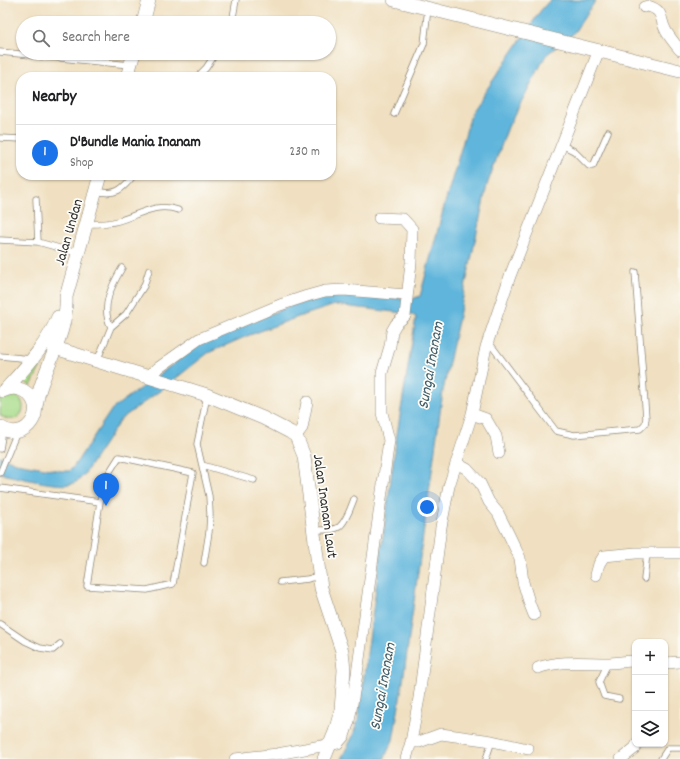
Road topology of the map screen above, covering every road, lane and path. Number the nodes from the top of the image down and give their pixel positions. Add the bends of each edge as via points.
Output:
1 (149, 0) edge
2 (236, 0) edge
3 (397, 0) edge
4 (644, 7) dead end
5 (428, 8) junction
6 (145, 16) edge
7 (233, 16) edge
8 (599, 50) junction
9 (680, 50) edge
10 (0, 52) edge
11 (16, 54) edge
12 (81, 60) edge
13 (211, 60) edge
14 (131, 65) edge
15 (680, 71) edge
16 (202, 72) edge
17 (394, 114) dead end
18 (608, 132) dead end
19 (0, 138) edge
20 (16, 139) edge
21 (562, 146) junction
22 (99, 180) edge
23 (130, 180) edge
24 (96, 191) junction
25 (36, 199) dead end
26 (178, 210) dead end
27 (378, 218) dead end
28 (86, 224) junction
29 (0, 240) edge
30 (38, 242) junction
31 (78, 253) junction
32 (122, 268) dead end
33 (149, 270) dead end
34 (635, 272) dead end
35 (407, 295) junction
36 (66, 297) junction
37 (110, 327) junction
38 (488, 341) junction
39 (55, 348) junction
40 (0, 356) edge
41 (32, 360) junction
42 (97, 361) junction
43 (23, 370) junction
44 (147, 376) junction
45 (2, 391) edge
46 (207, 396) junction
47 (307, 402) dead end
48 (35, 413) junction
49 (472, 414) junction
50 (2, 428) edge
51 (17, 432) junction
52 (296, 436) junction
53 (0, 449) edge
54 (500, 453) dead end
55 (456, 463) junction
56 (202, 465) junction
57 (0, 473) edge
58 (254, 480) dead end
59 (0, 488) edge
60 (354, 499) dead end
61 (100, 502) junction
62 (314, 530) junction
63 (647, 553) junction
64 (680, 553) edge
65 (204, 563) dead end
66 (320, 575) junction
67 (596, 575) dead end
68 (644, 580) dead end
69 (280, 582) dead end
70 (534, 615) dead end
71 (0, 624) edge
72 (60, 644) dead end
73 (632, 661) edge
74 (680, 662) edge
75 (608, 663) junction
76 (668, 664) edge
77 (542, 667) dead end
78 (619, 699) dead end
79 (492, 741) junction
80 (411, 742) junction
81 (329, 744) junction
82 (636, 747) edge
83 (680, 748) edge
84 (528, 749) dead end
85 (276, 756) edge
86 (235, 759) edge
87 (324, 759) edge
88 (406, 759) edge
89 (486, 759) edge
90 (621, 759) edge
91 (660, 759) edge

1 - 6 street
2 - 7 lane
3 - 5 street
4 - 9 street via 657,10 662,17 664,28
5 - 8 street
5 - 17 lane via 424,44
8 - 15 street
8 - 21 street
10 - 11 lane
12 - 14 lane
13 - 16 lane
18 - 21 lane via 593,166 589,166 574,151
19 - 20 lane
21 - 38 street via 510,276
22 - 24 street, Jalan Undan
23 - 24 lane via 116,192
24 - 28 street, Jalan Undan
25 - 30 lane
26 - 28 lane via 164,206 106,224
27 - 35 street via 403,219 412,229
28 - 31 street, Jalan Undan
29 - 30 lane
30 - 31 lane
31 - 36 street, Jalan Undan
32 - 37 lane via 112,284 108,300 106,312
33 - 37 lane via 144,286 126,314
34 - 38 lane via 646,418 640,429 574,435 556,431
35 - 44 street via 344,290 325,291 307,296 199,339
35 - 81 street via 405,316 392,331 382,373 382,413 388,440 350,721 338,743
36 - 39 street, Jalan Undan via 64,322
36 - 41 street, Jalan Undan via 51,332
37 - 42 lane
38 - 49 street
39 - 42 street
39 - 43 street via 49,350 37,367
39 - 48 street, Jalan Undan via 38,393
40 - 41 lane
41 - 43 street, Jalan Undan
42 - 44 street
43 - 45 street, Jalan Undan
44 - 46 street
45 - 48 street, Jalan Undan via 14,388 28,393 35,406
46 - 52 street via 263,418
46 - 56 lane via 198,444
47 - 52 street via 302,428
48 - 51 street, Jalan Undan via 29,425
49 - 54 street via 486,419 496,436
49 - 55 street
50 - 51 street
50 - 53 lane
51 - 57 lane
52 - 62 street, Jalan Inanam Laut via 304,456
55 - 70 street via 467,468 480,483 508,533 520,558 523,582
55 - 80 street via 441,528
56 - 58 lane
56 - 65 lane via 210,514
59 - 61 lane
60 - 62 lane via 348,516 339,527
61 - 61 lane via 105,479 119,457 193,473 173,584 147,590 87,586
62 - 66 street, Jalan Inanam Laut
63 - 64 street
63 - 67 street via 604,556
63 - 68 lane
66 - 69 lane
66 - 81 street, Jalan Inanam Laut via 321,588 342,651 344,670 341,710 336,732
71 - 72 lane via 40,648 53,650
73 - 75 street
74 - 76 street
75 - 77 street via 576,662
75 - 78 lane via 599,682 604,696
79 - 80 street via 441,734 419,742
79 - 84 street
79 - 89 lane
80 - 88 street
81 - 85 street
81 - 87 street, Jalan Inanam Laut
82 - 90 street
83 - 91 lane via 668,748
85 - 86 street

